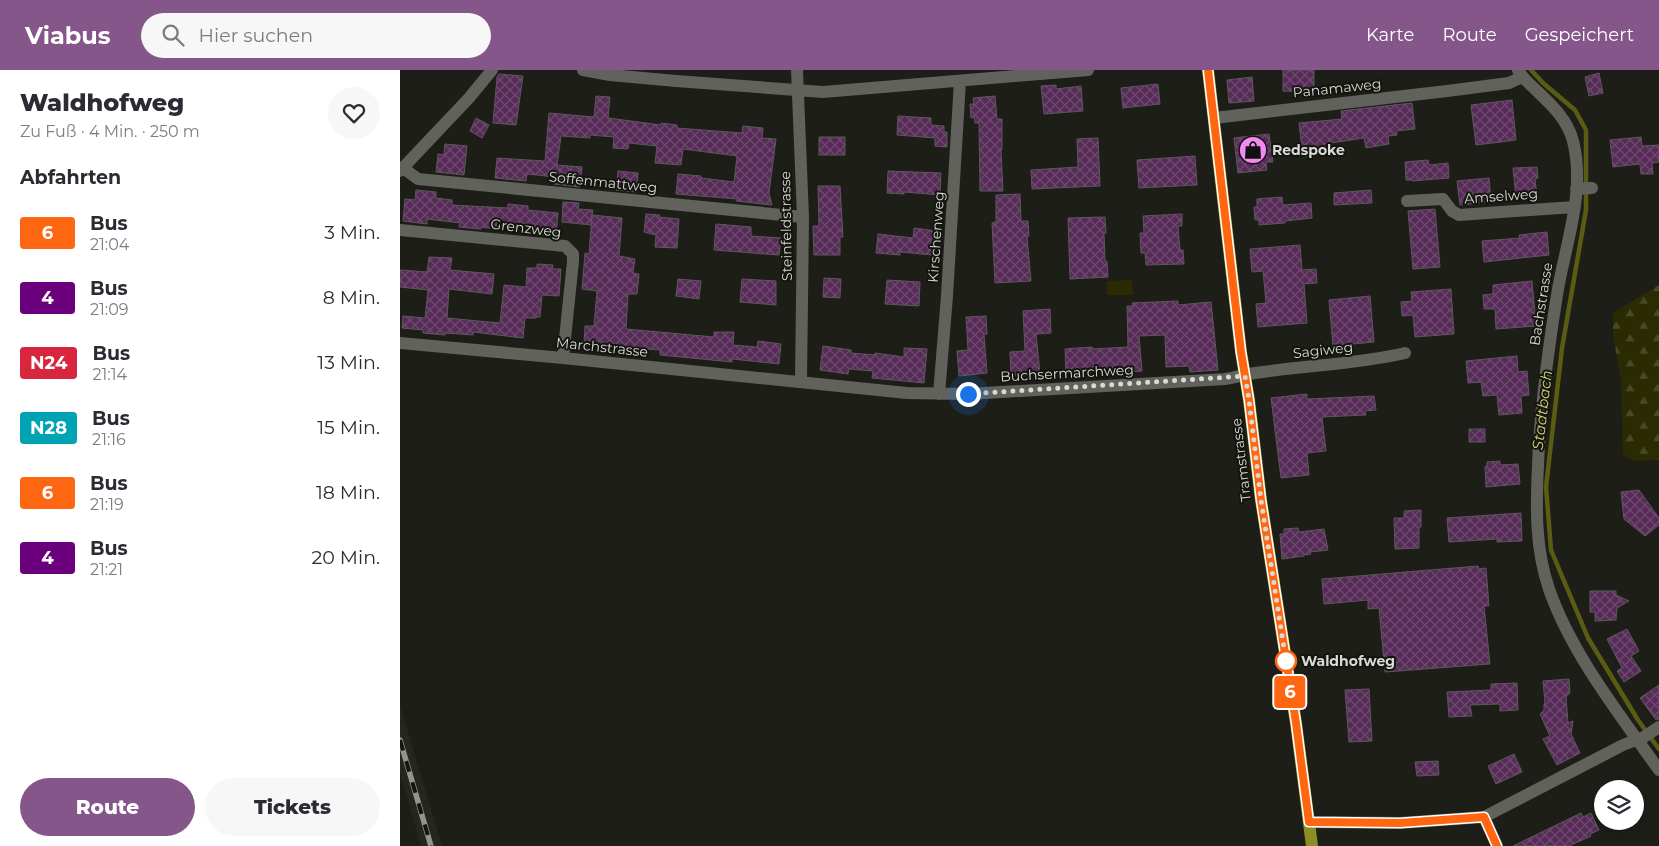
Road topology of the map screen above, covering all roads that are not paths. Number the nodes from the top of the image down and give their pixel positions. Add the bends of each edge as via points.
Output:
1 (492, 70) edge
2 (583, 70) edge
3 (797, 70) edge
4 (1088, 70) edge
5 (1208, 70) edge
6 (1520, 74) edge
7 (960, 81) junction
8 (797, 92) junction
9 (1214, 118) junction
10 (401, 170) edge
11 (1407, 201) dead end
12 (1574, 207) junction
13 (803, 217) junction
14 (400, 230) edge
15 (400, 343) edge
16 (1405, 353) dead end
17 (563, 358) junction
18 (1245, 376) junction
19 (801, 382) junction
20 (939, 394) junction
21 (1648, 734) edge
22 (1659, 770) edge
23 (1484, 817) junction
24 (1309, 822) junction
25 (1312, 846) edge
26 (1497, 846) edge

1 - 10 street
2 - 8 street
3 - 8 street, Steinfeldstrasse
4 - 7 street
5 - 9 main road, Tramstrasse
6 - 9 street, Panamaweg via 1509,83
6 - 12 street, Bachstrasse via 1556,109 1573,140 1584,188
7 - 8 street
7 - 20 street, Kirschenweg
8 - 13 street, Steinfeldstrasse
9 - 18 main road, Tramstrasse
10 - 13 street, Soffenmattweg via 418,179
11 - 12 street, Amselweg via 1443,199 1459,215
12 - 21 street, Bachstrasse via 1560,274 1540,422 1536,506 1538,549 1549,590 1586,664
13 - 19 street, Steinfeldstrasse
14 - 17 street, Grenzweg via 564,246 572,254 573,261
15 - 17 street, Marchstrasse
16 - 18 street, Sagiweg
17 - 19 street, Marchstrasse
18 - 20 street, Buchsermarchweg
18 - 24 main road, Tramstrasse
19 - 20 street, Buchsermarchweg
21 - 22 street, Bachstrasse
21 - 23 street
23 - 24 street via 1400,823
23 - 26 street
24 - 25 main road, Tramstrasse

